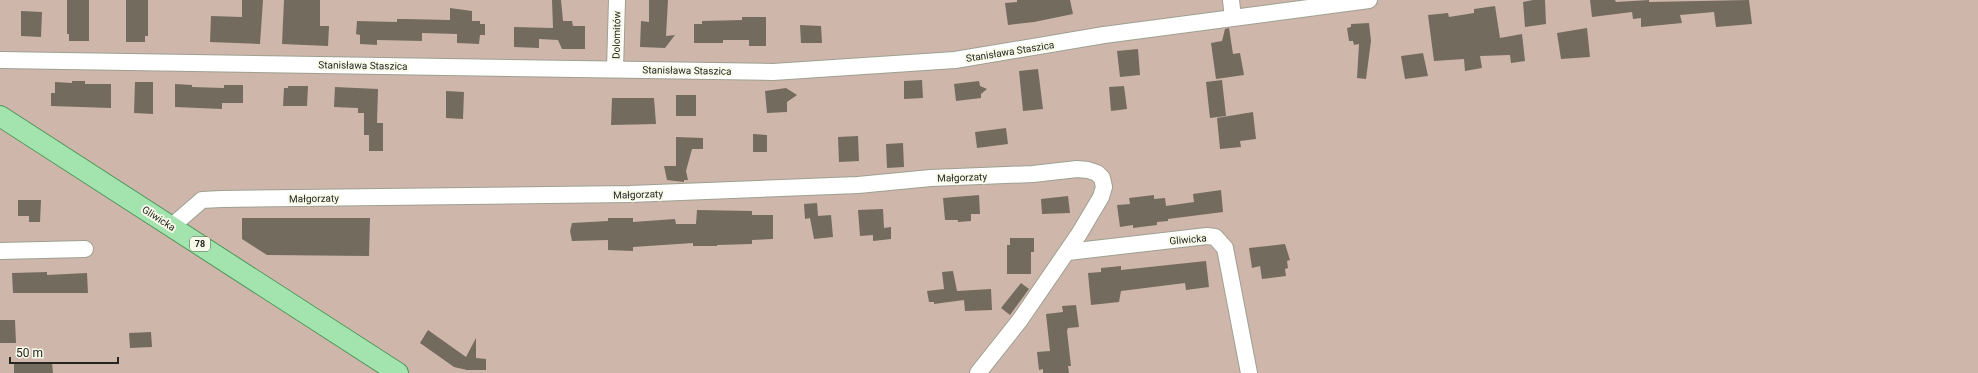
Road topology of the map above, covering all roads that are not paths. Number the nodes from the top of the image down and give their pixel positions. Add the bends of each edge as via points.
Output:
1 (617, 0) edge
2 (1231, 0) edge
3 (1369, 0) edge
4 (1233, 18) junction
5 (0, 60) edge
6 (615, 69) junction
7 (0, 116) edge
8 (172, 226) junction
9 (85, 249) dead end
10 (0, 251) edge
11 (1068, 252) junction
12 (398, 373) edge
13 (978, 373) edge
14 (1250, 373) edge

1 - 6 street, Dolomitów
2 - 4 street
3 - 4 street, Stanisława Staszica
4 - 6 street, Stanisława Staszica via 1104,35 955,60 773,72
5 - 6 street, Stanisława Staszica
7 - 8 main road, Gliwicka / 78
8 - 11 street, Małgorzaty via 202,200 630,194 858,185 931,178 1088,170 1102,178 1104,187 1101,197
8 - 12 main road, Gliwicka / 78
9 - 10 street
11 - 13 street via 1020,320
11 - 14 street, Gliwicka via 1215,237 1225,248

